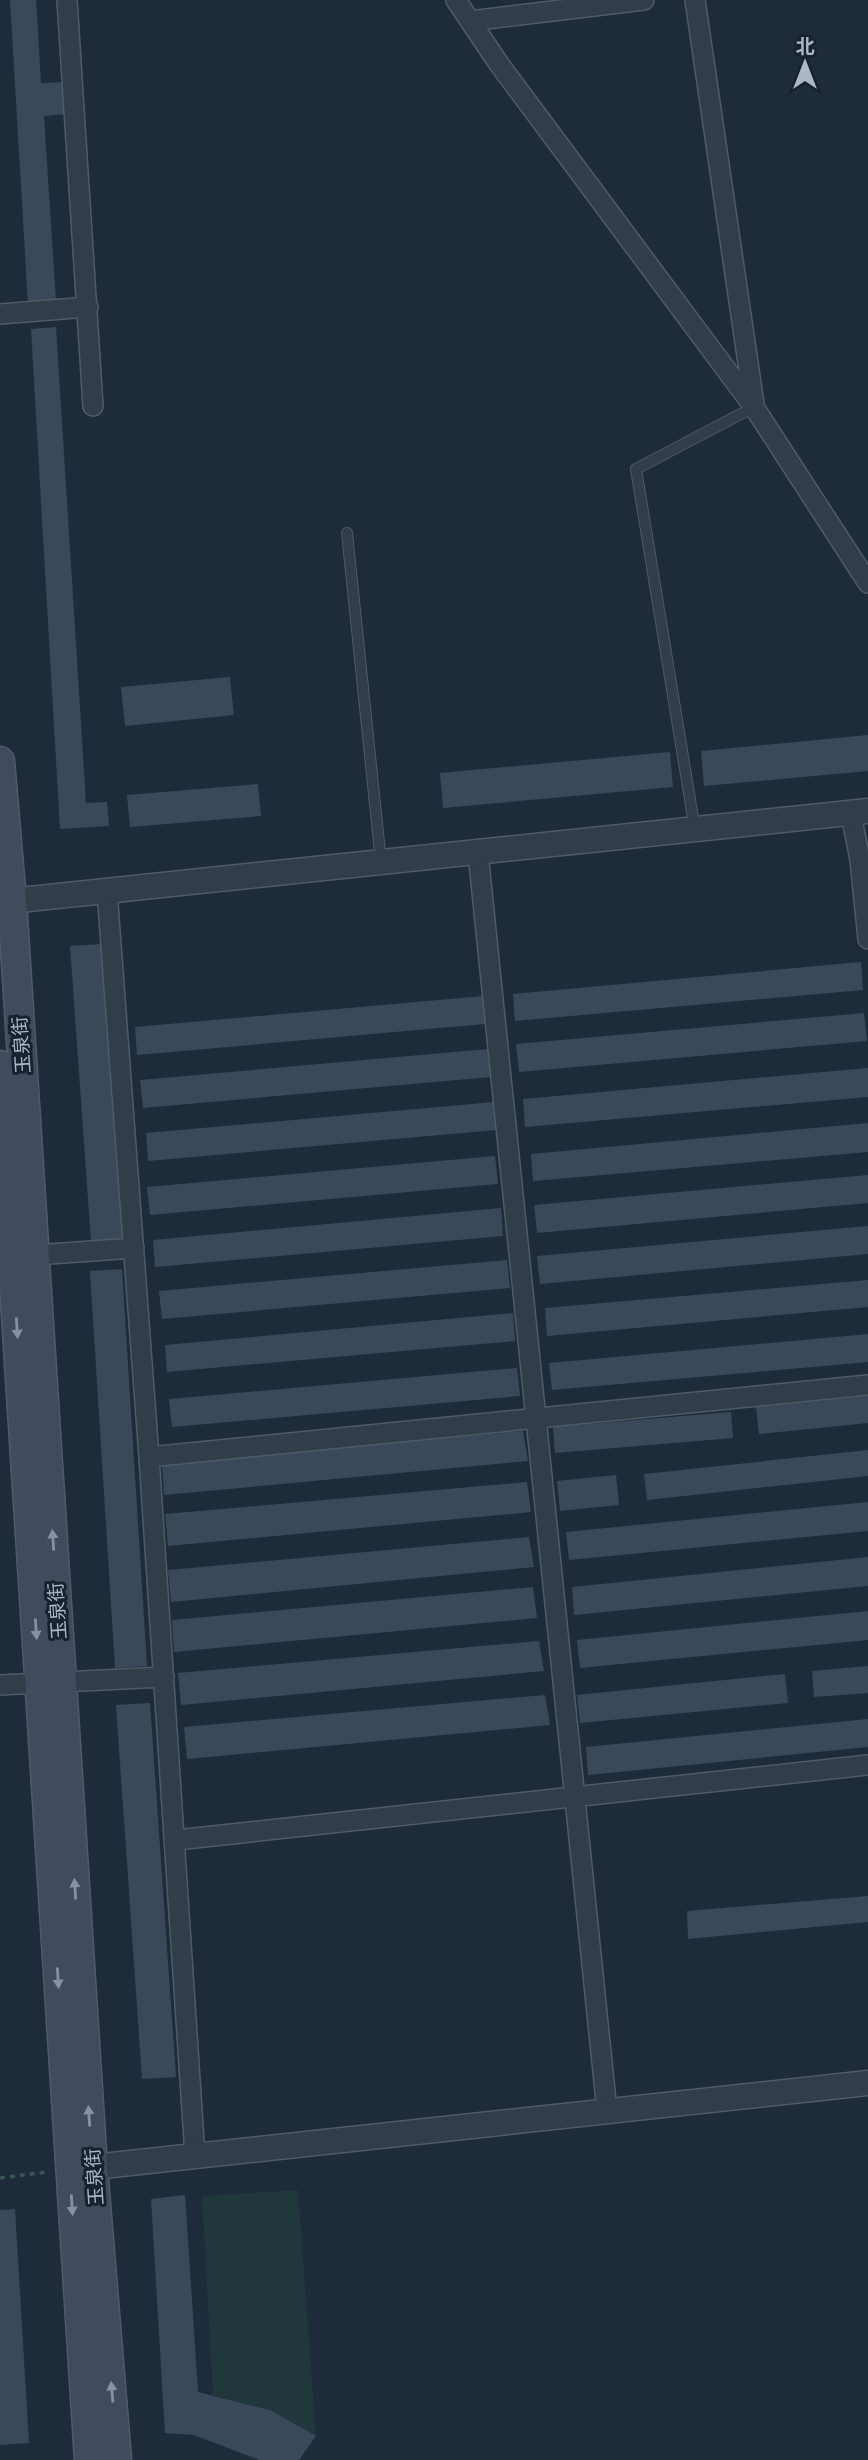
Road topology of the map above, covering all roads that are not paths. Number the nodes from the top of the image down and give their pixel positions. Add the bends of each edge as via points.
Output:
1 (67, 0) edge
2 (456, 0) edge
3 (644, 0) edge
4 (695, 0) edge
5 (470, 21) junction
6 (88, 307) junction
7 (0, 314) edge
8 (93, 406) dead end
9 (754, 407) junction
10 (346, 533) dead end
11 (868, 583) edge
12 (0, 761) edge
13 (859, 813) edge
14 (695, 830) junction
15 (478, 853) junction
16 (382, 862) junction
17 (107, 891) junction
18 (6, 902) edge
19 (868, 939) edge
20 (0, 1065) edge
21 (134, 1248) junction
22 (21, 1272) edge
23 (868, 1385) edge
24 (536, 1420) junction
25 (149, 1457) junction
26 (164, 1677) junction
27 (51, 1682) junction
28 (0, 1685) edge
29 (868, 1765) edge
30 (575, 1799) junction
31 (176, 1840) junction
32 (868, 2083) edge
33 (607, 2111) junction
34 (195, 2156) junction
35 (81, 2168) junction
36 (89, 2460) edge
37 (117, 2460) edge

1 - 6 street
2 - 5 street
3 - 5 street
4 - 9 street
5 - 9 street
6 - 7 street
6 - 8 street
9 - 11 street
9 - 14 lane via 636,469
10 - 16 lane
12 - 18 main road, 玉泉街
13 - 14 street
13 - 19 street
14 - 15 street
15 - 16 street
15 - 24 street
16 - 17 street
17 - 18 street
17 - 21 street
18 - 22 main road, 玉泉街
20 - 22 main road, 玉泉街
21 - 22 street
21 - 25 street
22 - 27 main road, 玉泉街
23 - 24 street
24 - 25 street
24 - 30 street
25 - 26 street
26 - 27 street
26 - 31 street
27 - 28 street
27 - 35 main road, 玉泉街
29 - 30 street
30 - 31 street
30 - 33 street
31 - 34 street
32 - 33 street
33 - 34 street
34 - 35 street
35 -> 36 main road, 玉泉街
37 -> 35 main road, 玉泉街

